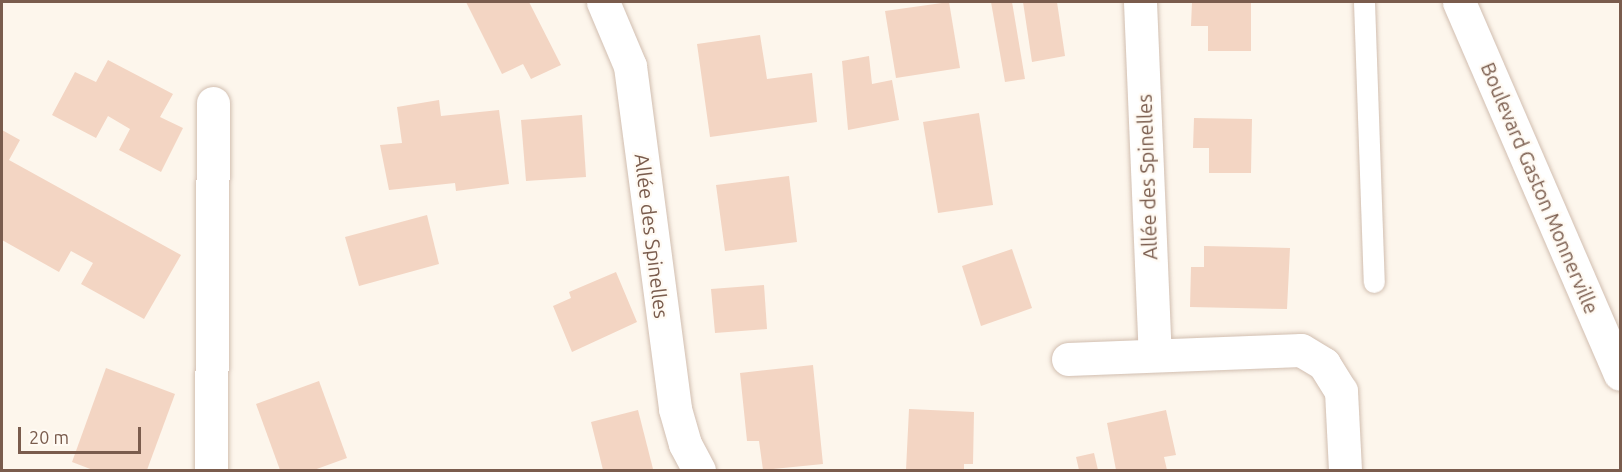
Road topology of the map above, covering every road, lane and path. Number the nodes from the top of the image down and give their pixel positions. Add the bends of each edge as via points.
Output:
1 (603, 2) edge
2 (1140, 2) edge
3 (1364, 2) edge
4 (1459, 2) edge
5 (213, 103) dead end
6 (1374, 282) dead end
7 (1155, 353) junction
8 (1068, 359) dead end
9 (1620, 374) edge
10 (211, 471) edge
11 (699, 471) edge
12 (1345, 471) edge

1 - 11 street, Allée des Spinelles via 630,66 675,409 685,444
2 - 7 street, Allée des Spinelles
3 - 6 lane
4 - 9 street, Boulevard Gaston Monnerville
5 - 10 street
7 - 8 street
7 - 12 street via 1301,350 1324,364 1341,391

